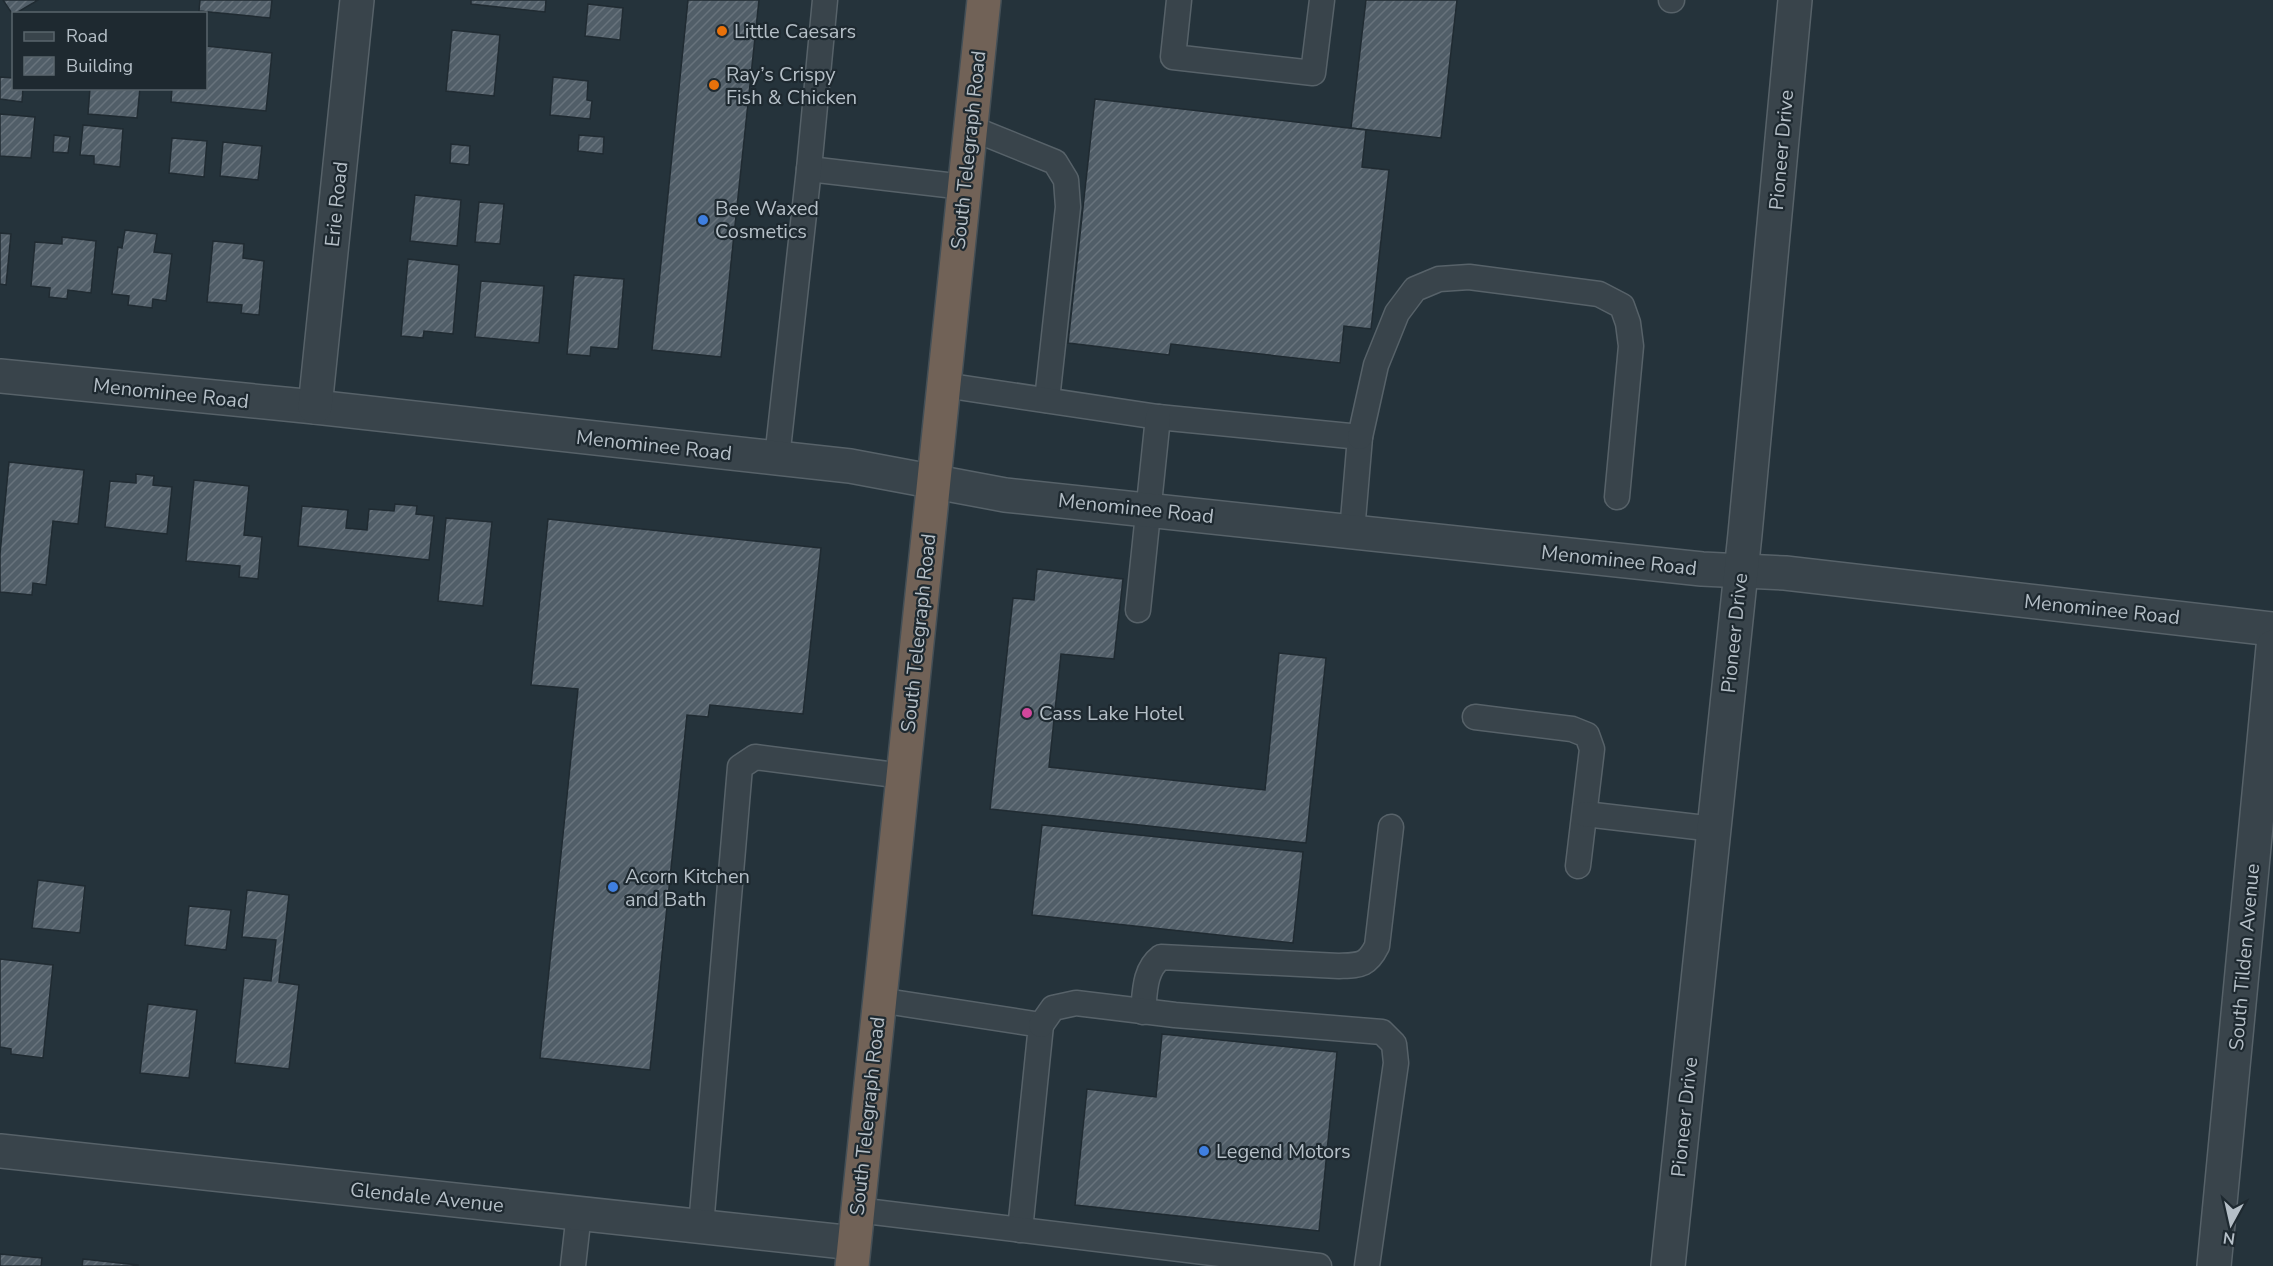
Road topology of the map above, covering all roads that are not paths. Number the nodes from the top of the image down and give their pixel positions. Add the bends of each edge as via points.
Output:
1 (357, 0) edge
2 (825, 0) edge
3 (984, 0) edge
4 (1179, 0) edge
5 (1322, 0) edge
6 (1795, 0) edge
7 (971, 128) junction
8 (809, 170) junction
9 (964, 187) junction
10 (0, 376) edge
11 (944, 385) junction
12 (1047, 400) junction
13 (315, 407) junction
14 (1158, 417) junction
15 (1360, 436) junction
16 (777, 458) junction
17 (934, 481) junction
18 (1617, 497) dead end
19 (1148, 509) junction
20 (1352, 532) junction
21 (1741, 571) junction
22 (1138, 610) dead end
23 (2273, 629) edge
24 (2273, 647) edge
25 (1475, 717) dead end
26 (903, 776) junction
27 (1585, 814) junction
28 (1391, 827) dead end
29 (1714, 829) junction
30 (1578, 866) dead end
31 (879, 1000) junction
32 (1143, 1012) junction
33 (1041, 1025) junction
34 (0, 1151) edge
35 (857, 1210) junction
36 (579, 1213) junction
37 (701, 1226) junction
38 (1020, 1230) junction
39 (853, 1254) edge
40 (1243, 1262) edge
41 (573, 1266) edge
42 (1319, 1266) edge
43 (1367, 1266) edge
44 (1668, 1266) edge
45 (2214, 1266) edge

1 - 13 street, Erie Road
2 - 8 lane
3 - 7 highway, South Telegraph Road
4 - 5 lane via 1173,57 1313,73
6 - 21 street, Pioneer Drive
7 - 9 highway, South Telegraph Road
7 - 12 lane via 1055,162 1066,180 1068,207
8 - 9 lane
8 - 16 lane
9 - 11 highway, South Telegraph Road
10 - 13 street, Menominee Road
11 - 12 lane
11 - 17 highway, South Telegraph Road
12 - 14 lane
13 - 16 street, Menominee Road
14 - 15 lane
14 - 19 lane
15 - 18 lane via 1376,365 1397,313 1415,289 1439,279 1469,277 1599,294 1622,306 1631,346
15 - 20 lane
16 - 17 street, Menominee Road
17 - 19 street, Menominee Road via 1005,495
17 - 26 highway, South Telegraph Road
19 - 20 street, Menominee Road
19 - 22 lane
20 - 21 street, Menominee Road
21 - 23 street, Menominee Road
21 - 29 street, Pioneer Drive
24 - 45 street, South Tilden Avenue
25 - 27 lane via 1572,729 1587,735 1592,748
26 - 31 highway, South Telegraph Road
26 - 37 lane via 755,757 740,766
27 - 29 lane
27 - 30 lane
28 - 32 lane via 1377,946 1371,958 1361,965 1339,966 1161,957 1148,975
29 - 44 street, Pioneer Drive
31 - 33 lane
31 - 35 highway, South Telegraph Road
32 - 33 lane via 1076,1004 1053,1008
32 - 43 lane via 1382,1032 1394,1044 1396,1063
33 - 38 lane
34 - 36 street, Glendale Avenue
35 - 38 lane
35 - 39 highway, South Telegraph Road
36 - 37 street, Glendale Avenue
36 - 41 lane
37 - 39 street, Glendale Avenue
38 - 40 lane
40 - 42 lane

